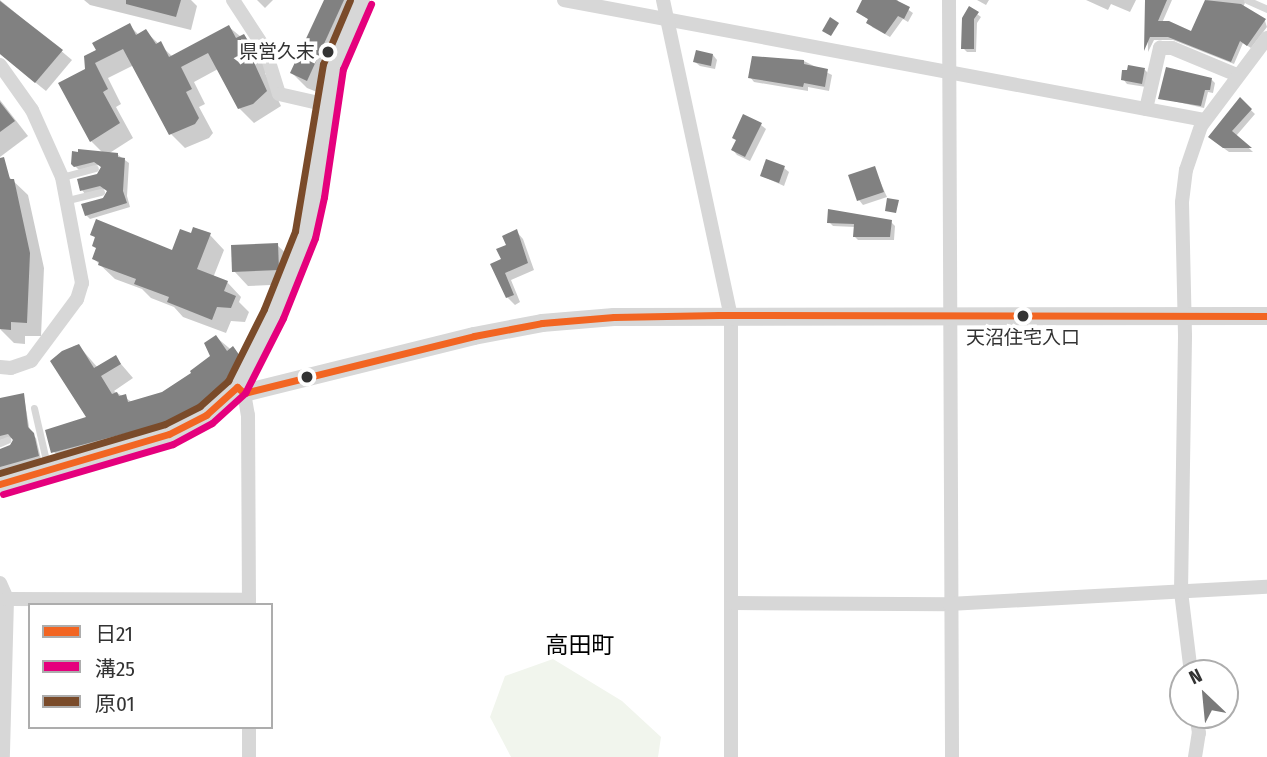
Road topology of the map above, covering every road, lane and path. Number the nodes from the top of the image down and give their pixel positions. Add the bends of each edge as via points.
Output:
1 (233, 0) edge
2 (361, 0) edge
3 (564, 0) edge
4 (663, 0) edge
5 (949, 0) edge
6 (1247, 0) edge
7 (1267, 9) edge
8 (667, 19) junction
9 (1267, 38) edge
10 (0, 65) edge
11 (949, 72) junction
12 (1237, 75) junction
13 (327, 105) junction
14 (1146, 109) junction
15 (1204, 120) junction
16 (95, 168) dead end
17 (62, 177) junction
18 (101, 192) dead end
19 (68, 200) junction
20 (731, 316) junction
21 (1267, 316) edge
22 (951, 317) junction
23 (1184, 317) junction
24 (0, 367) edge
25 (240, 390) junction
26 (34, 408) dead end
27 (48, 470) junction
28 (0, 484) edge
29 (0, 583) edge
30 (1267, 587) edge
31 (1181, 592) junction
32 (7, 599) junction
33 (249, 603) edge
34 (733, 603) junction
35 (949, 604) junction
36 (1189, 659) edge
37 (249, 729) edge
38 (1198, 729) edge
39 (3, 757) edge
40 (249, 757) edge
41 (731, 757) edge
42 (952, 757) edge
43 (1195, 757) edge

1 - 13 street via 265,49 279,94
2 - 13 street via 333,66
3 - 8 street
4 - 8 street
5 - 11 street
6 - 7 lane
8 - 11 street
8 - 20 street
9 - 12 street
10 - 17 street via 32,110
11 - 14 street
11 - 22 street
12 - 14 street via 1172,48 1160,48
12 - 15 street
13 - 25 street via 305,234
14 - 15 street
15 - 23 street via 1186,170 1182,202
16 - 17 lane
17 - 19 street
18 - 19 lane
19 - 24 street via 82,269 77,299 31,360
20 - 22 street
20 - 25 street via 542,323
20 - 34 street
21 - 23 street
22 - 23 street
22 - 35 street
23 - 31 street
25 - 27 street via 188,426
25 - 33 street via 248,415
26 - 27 lane
27 - 28 street
29 - 32 street
30 - 31 street
31 - 35 street
31 - 36 street
32 - 33 street
32 - 39 street
34 - 35 street
34 - 41 street
35 - 42 street
37 - 40 street
38 - 43 street

